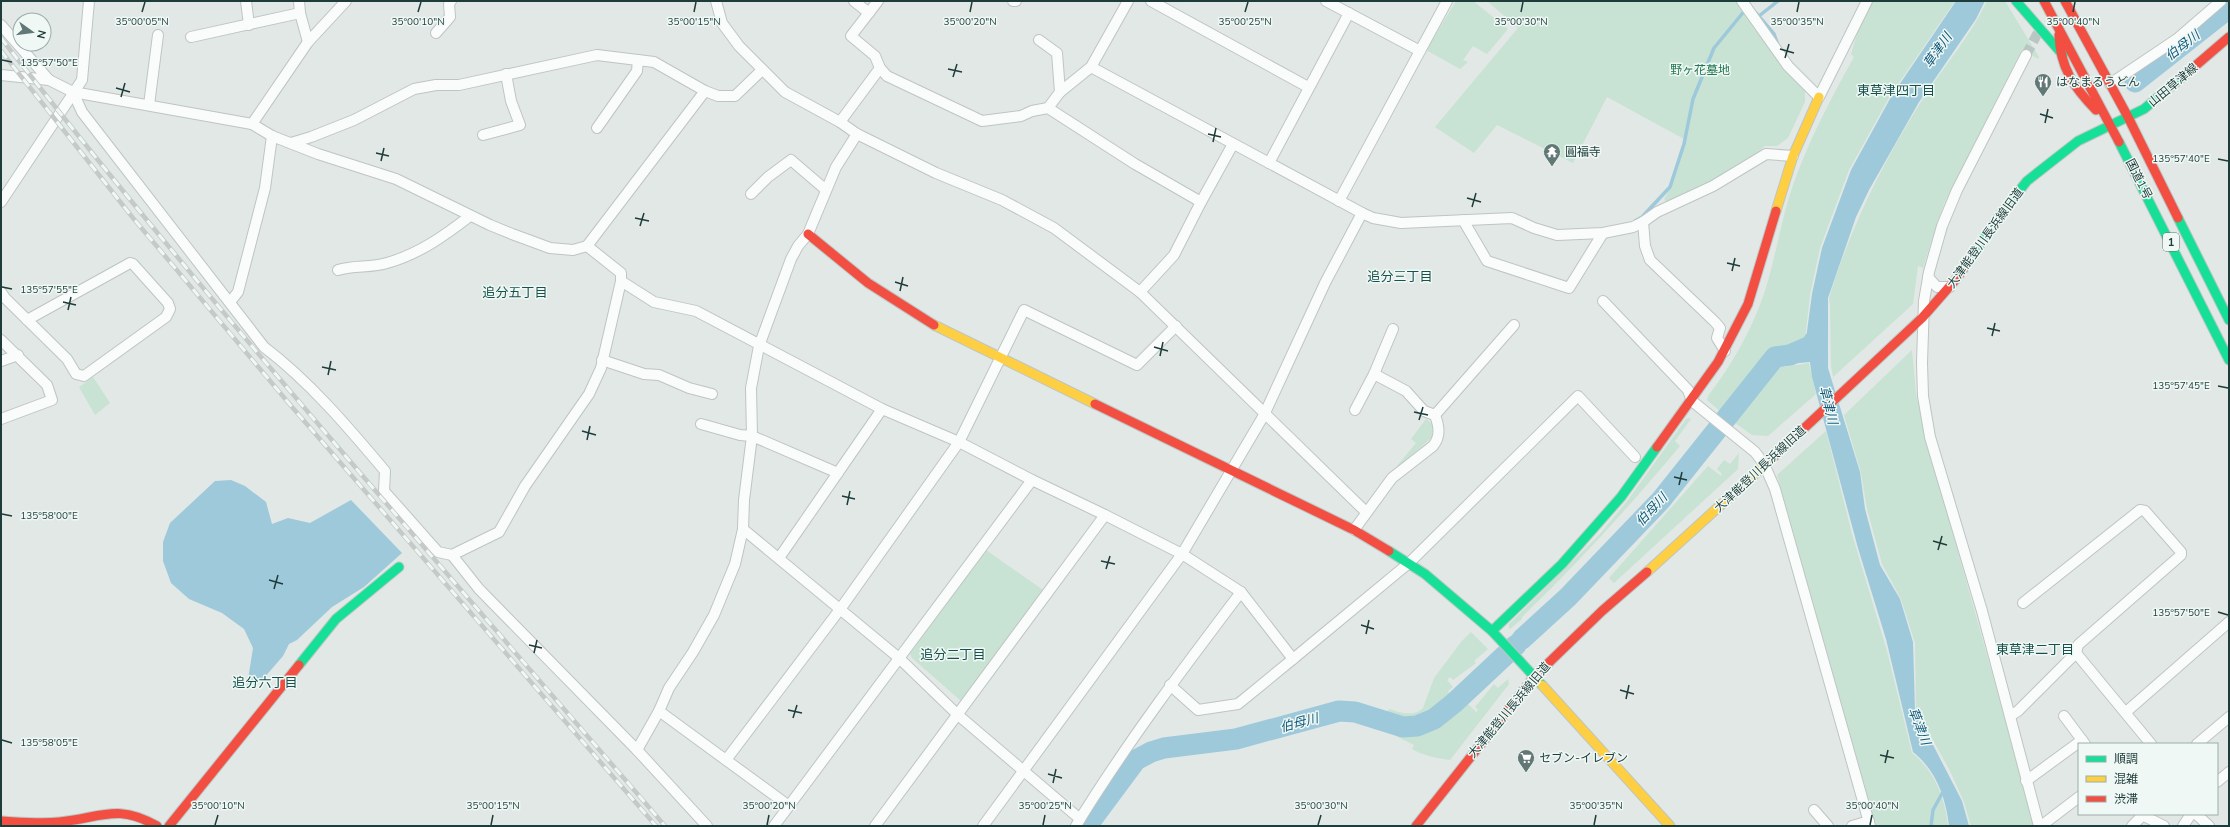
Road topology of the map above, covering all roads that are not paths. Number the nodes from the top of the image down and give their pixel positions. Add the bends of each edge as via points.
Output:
1 (89, 1) edge
2 (246, 1) edge
3 (299, 1) edge
4 (346, 1) edge
5 (451, 1) edge
6 (716, 1) edge
7 (854, 1) edge
8 (878, 1) edge
9 (1013, 1) edge
10 (1016, 1) edge
11 (1128, 1) edge
12 (1151, 1) edge
13 (1326, 1) edge
14 (1447, 1) edge
15 (1742, 1) edge
16 (1867, 1) edge
17 (2016, 1) edge
18 (2065, 1) edge
19 (2221, 1) edge
20 (2039, 2) edge
21 (300, 13) junction
22 (869, 13) junction
23 (1349, 13) junction
24 (249, 24) junction
25 (1, 25) edge
26 (2059, 29) junction
27 (436, 33) dead end
28 (158, 35) dead end
29 (192, 37) dead end
30 (2229, 37) edge
31 (1039, 40) dead end
32 (308, 42) junction
33 (1420, 51) junction
34 (2058, 52) junction
35 (2026, 55) tunnel mouth
36 (638, 60) junction
37 (1091, 67) junction
38 (880, 68) junction
39 (2080, 68) junction
40 (762, 70) junction
41 (506, 74) junction
42 (1, 75) edge
43 (49, 80) junction
44 (2110, 84) junction
45 (1308, 87) junction
46 (705, 91) junction
47 (72, 92) junction
48 (1060, 92) junction
49 (1819, 97) junction
50 (149, 105) junction
51 (1048, 108) junction
52 (2128, 117) junction
53 (840, 122) junction
54 (252, 124) junction
55 (2111, 125) junction
56 (598, 128) dead end
57 (857, 134) junction
58 (483, 135) dead end
59 (272, 136) junction
60 (291, 143) junction
61 (1233, 144) junction
62 (1792, 156) junction
63 (1269, 163) junction
64 (826, 190) junction
65 (751, 194) dead end
66 (1339, 201) junction
67 (1, 202) edge
68 (1201, 202) junction
69 (1362, 213) junction
70 (470, 216) junction
71 (1463, 220) junction
72 (1643, 222) junction
73 (1603, 233) junction
74 (808, 234) junction
75 (587, 246) junction
76 (338, 270) dead end
77 (1928, 277) junction
78 (622, 281) junction
79 (1950, 287) junction
80 (1, 292) edge
81 (1140, 292) junction
82 (1604, 301) dead end
83 (230, 302) junction
84 (1922, 318) junction
85 (27, 320) junction
86 (2229, 320) edge
87 (1514, 325) dead end
88 (1176, 326) junction
89 (1393, 329) dead end
90 (1, 340) edge
91 (759, 346) junction
92 (1725, 351) junction
93 (18, 356) junction
94 (1001, 358) junction
95 (602, 360) junction
96 (2229, 360) edge
97 (1, 361) edge
98 (1374, 374) junction
99 (712, 394) dead end
100 (1692, 401) junction
101 (882, 409) junction
102 (1355, 410) dead end
103 (1264, 415) junction
104 (1434, 415) junction
105 (1, 419) edge
106 (701, 424) dead end
107 (752, 436) junction
108 (959, 442) junction
109 (1635, 457) dead end
110 (1764, 464) junction
111 (1232, 469) junction
112 (838, 473) junction
113 (1032, 480) junction
114 (1366, 512) junction
115 (1105, 515) junction
116 (743, 529) junction
117 (1354, 530) junction
118 (1182, 554) junction
119 (452, 556) junction
120 (779, 558) junction
121 (1409, 563) junction
122 (399, 567) dead end
123 (1241, 592) junction
124 (2023, 603) dead end
125 (841, 608) junction
126 (2229, 622) edge
127 (1495, 634) junction
128 (2076, 653) junction
129 (899, 658) junction
130 (1293, 659) junction
131 (1534, 677) junction
132 (1170, 685) junction
133 (659, 711) junction
134 (2126, 712) junction
135 (958, 715) junction
136 (2010, 716) junction
137 (2064, 716) dead end
138 (2229, 717) edge
139 (2084, 742) edge
140 (2150, 743) edge
141 (2199, 743) edge
142 (2078, 746) edge
143 (637, 750) junction
144 (726, 760) junction
145 (1024, 770) junction
146 (2229, 772) edge
147 (2026, 781) junction
148 (2218, 781) edge
149 (2078, 798) edge
150 (789, 806) junction
151 (1814, 810) dead end
152 (2141, 815) edge
153 (2190, 815) edge
154 (2197, 815) edge
155 (1078, 822) edge
156 (2, 823) edge
157 (1869, 823) edge
158 (157, 826) edge
159 (169, 826) edge
160 (707, 826) edge
161 (774, 826) edge
162 (875, 826) edge
163 (983, 826) edge
164 (1416, 826) edge
165 (1670, 826) edge
166 (1828, 826) edge
167 (1852, 826) edge
168 (2040, 826) edge
169 (2132, 826) edge
170 (2164, 826) edge
171 (2183, 826) edge
172 (2209, 826) edge

1 - 47 street via 82,80
2 - 24 street
3 - 21 street
4 - 32 street
5 - 27 street via 450,17
6 - 40 street via 722,23
7 - 22 street
8 - 22 street
9 - 10 street
11 - 37 street
12 - 45 street
13 - 23 street
14 - 33 street
15 - 49 street via 1788,66
16 - 49 street
17 - 34 main road
18 - 44 main road, 国道1号 / 1
19 - 44 street via 2177,39
20 - 26 main road, 1
21 - 24 street
21 - 32 street
22 - 38 street via 851,36 875,56
23 - 33 street
23 - 45 street
24 - 29 street
25 - 43 street
26 - 34 main road
26 - 39 main road, 国道1号 / 1
28 - 50 street
30 - 52 main road, 山田草津線 via 2144,109
31 - 48 street via 1056,53
32 - 54 street
33 - 66 street
34 - 39 main road
34 - 55 main road via 2071,82 2082,97
35 - 77 street via 1949,208
36 - 41 street via 597,55
36 - 46 street via 654,62
36 - 56 street via 637,71
37 - 48 street
37 - 61 street
38 - 51 street via 887,76 982,121 1021,116
38 - 53 street
39 - 55 main road, 国道1号 / 1
40 - 46 street via 735,96 718,96
40 - 53 street via 784,92
41 - 58 street via 511,101 520,125
41 - 60 street via 459,85 436,85 414,89 354,120
42 - 43 street
43 - 47 street
44 - 52 main road, 国道1号 / 1
45 - 63 street
46 - 75 street
47 - 50 street
47 - 67 street
47 - 83 street via 82,112
48 - 51 street
49 - 62 main road
50 - 54 street
51 - 68 street via 1134,164
52 - 55 main road, 山田草津線
52 - 86 main road, 国道1号 / 1
53 - 57 street
54 - 59 street
55 - 79 main road, 大津能登川長浜線旧道 via 2078,141 2027,181
55 - 96 main road, 国道1号 / 1
57 - 64 street via 836,167
57 - 81 street via 936,173 1002,200 1054,228
59 - 60 street
59 - 83 street via 265,188 238,292
60 - 70 street via 396,179
61 - 63 street
61 - 68 street
62 - 72 street via 1766,154 1713,186 1657,212
62 - 92 main road via 1748,304
63 - 66 street
64 - 65 street via 791,160
64 - 74 street
66 - 69 street
68 - 81 street via 1174,255
69 - 71 street via 1373,218 1401,223
69 - 103 street via 1325,283
70 - 75 street via 550,248 573,250
70 - 76 street via 435,243 386,264
71 - 73 street via 1512,218 1556,235
71 - 73 street via 1487,261 1569,288
72 - 73 street
72 - 92 street via 1645,246 1650,260 1720,328 1717,338
74 - 91 street via 791,259
74 - 94 main road via 868,283 902,306 938,328
75 - 78 street via 621,273
77 - 79 street via 1937,287
77 - 84 street
78 - 91 street via 654,302 696,311
78 - 95 street
79 - 84 main road, 大津能登川長浜線旧道
80 - 85 street
81 - 88 street
82 - 100 street via 1688,390
83 - 119 street via 264,347 288,365 360,440 385,471 384,491 438,552
84 - 110 main road, 大津能登川長浜線旧道
84 - 136 street via 1923,396 1930,437
85 - 85 street via 67,359 76,374 84,376 166,317 170,309 168,303 130,263
87 - 104 street
88 - 94 street via 1137,365 1024,310
88 - 103 street
89 - 98 street
90 - 93 street
91 - 101 street
91 - 107 street via 751,388
92 - 100 main road
93 - 97 street
93 - 105 street via 47,385 52,400
94 - 108 street
94 - 111 main road
95 - 99 street via 644,374 659,375 689,388
95 - 119 street via 589,394 498,532
98 - 102 street
98 - 104 street via 1406,391 1424,411
100 - 110 street via 1745,444
100 - 127 main road via 1616,502 1562,564
101 - 108 street
101 - 112 street
103 - 111 street
103 - 114 street
104 - 114 street via 1439,424 1438,439 1433,446 1392,478
106 - 107 street
107 - 112 street
107 - 116 street
108 - 113 street
108 - 125 street
109 - 121 street via 1578,396
110 - 131 main road, 大津能登川長浜線旧道 via 1698,527 1602,611
110 - 157 street via 1776,489
111 - 117 main road
111 - 118 street
112 - 120 street
113 - 115 street
113 - 129 street
114 - 117 street
115 - 118 street
115 - 135 street
116 - 120 street
116 - 133 street via 735,564 714,615 669,688
117 - 121 main road
118 - 123 street
118 - 145 street
119 - 143 street via 479,588
120 - 125 street
121 - 127 main road via 1444,588
121 - 130 street
122 - 159 main road via 336,619
123 - 130 street
123 - 132 street
124 - 128 street via 2140,510 2144,511 2181,555 2078,645
125 - 129 street
125 - 144 street
126 - 134 street
127 - 131 main road
128 - 134 street
128 - 136 street via 2018,712
129 - 135 street
129 - 150 street
130 - 132 street via 1238,704 1198,710
131 - 164 main road, 大津能登川長浜線旧道
131 - 165 main road
132 - 155 street
133 - 143 street
133 - 144 street
134 - 140 street
135 - 145 street
135 - 162 street
136 - 147 street
137 - 139 street
138 - 141 street
142 - 147 street
143 - 160 street
144 - 150 street
145 - 155 street
145 - 163 street
146 - 148 street
147 - 168 street
149 - 168 street
150 - 161 street
151 - 166 street
152 - 169 street
152 - 170 street
153 - 171 street
154 - 172 street
156 - 158 main road via 59,822 124,812 143,817
157 - 167 street

